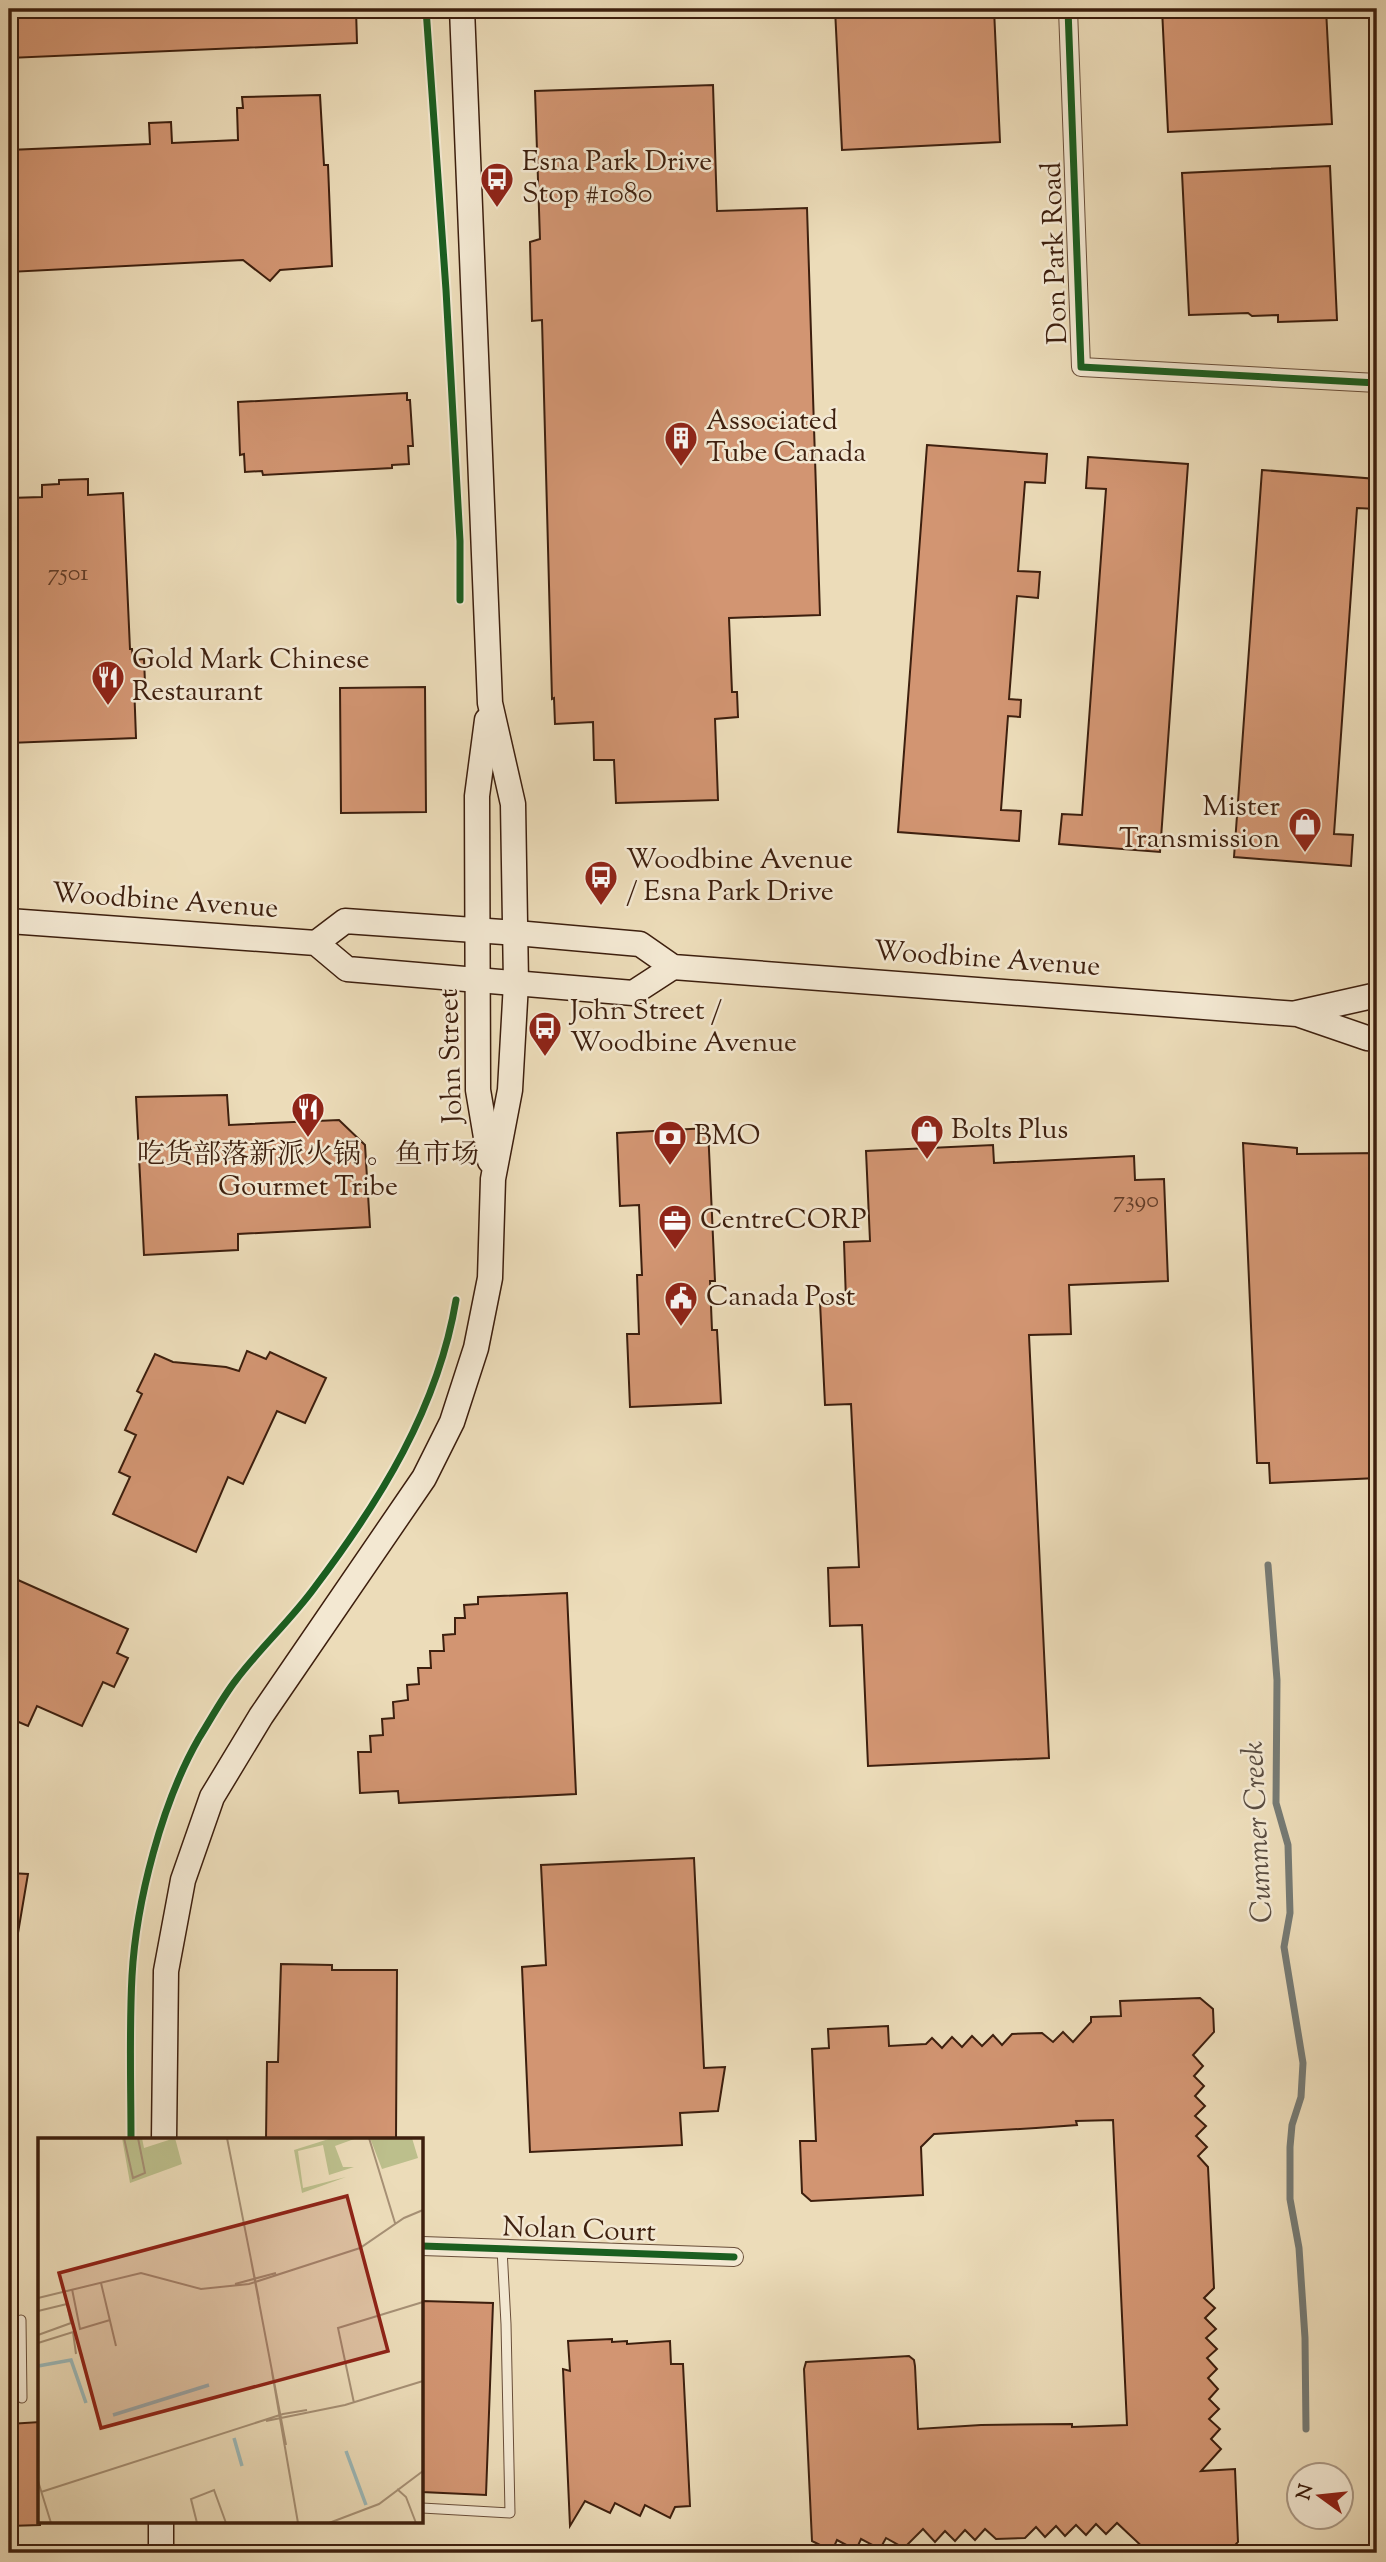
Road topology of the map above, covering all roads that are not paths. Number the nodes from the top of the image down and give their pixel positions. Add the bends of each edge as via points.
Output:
1 (462, 9) edge
2 (1068, 9) edge
3 (1377, 383) edge
4 (490, 703) junction
5 (9, 921) edge
6 (478, 930) junction
7 (516, 933) junction
8 (317, 943) junction
9 (673, 967) junction
10 (478, 978) junction
11 (516, 983) junction
12 (1377, 995) edge
13 (1297, 1014) junction
14 (1377, 1039) edge
15 (493, 1179) junction
16 (164, 2138) edge
17 (424, 2246) edge
18 (502, 2249) junction
19 (734, 2257) dead end
20 (21, 2320) dead end
21 (23, 2398) dead end
22 (424, 2508) edge
23 (161, 2524) edge
24 (161, 2553) edge

1 - 4 main road
2 - 3 street, Don Park Road via 1081,367
4 - 6 main road, John Street via 477,796
4 - 7 main road, John Street via 513,804
5 - 8 main road, Woodbine Avenue
6 - 7 main road
6 - 8 main road via 345,921
6 - 10 main road, John Street
7 - 9 main road via 640,944
7 - 11 main road, John Street
8 - 10 main road via 347,969
9 - 11 main road via 633,993
9 - 13 main road, Woodbine Avenue
10 - 11 main road
10 - 15 main road, John Street via 478,1090
11 - 15 main road, John Street via 510,1090
12 - 13 main road, Woodbine Avenue
13 - 14 main road, Woodbine Avenue
15 - 16 main road, John Street via 490,1278 476,1348 452,1422 424,1478 261,1716 212,1797 183,1880 166,1971
17 - 18 street, Nolan Court
18 - 19 street, Nolan Court
18 - 22 lane via 510,2513
20 - 21 lane
23 - 24 main road

